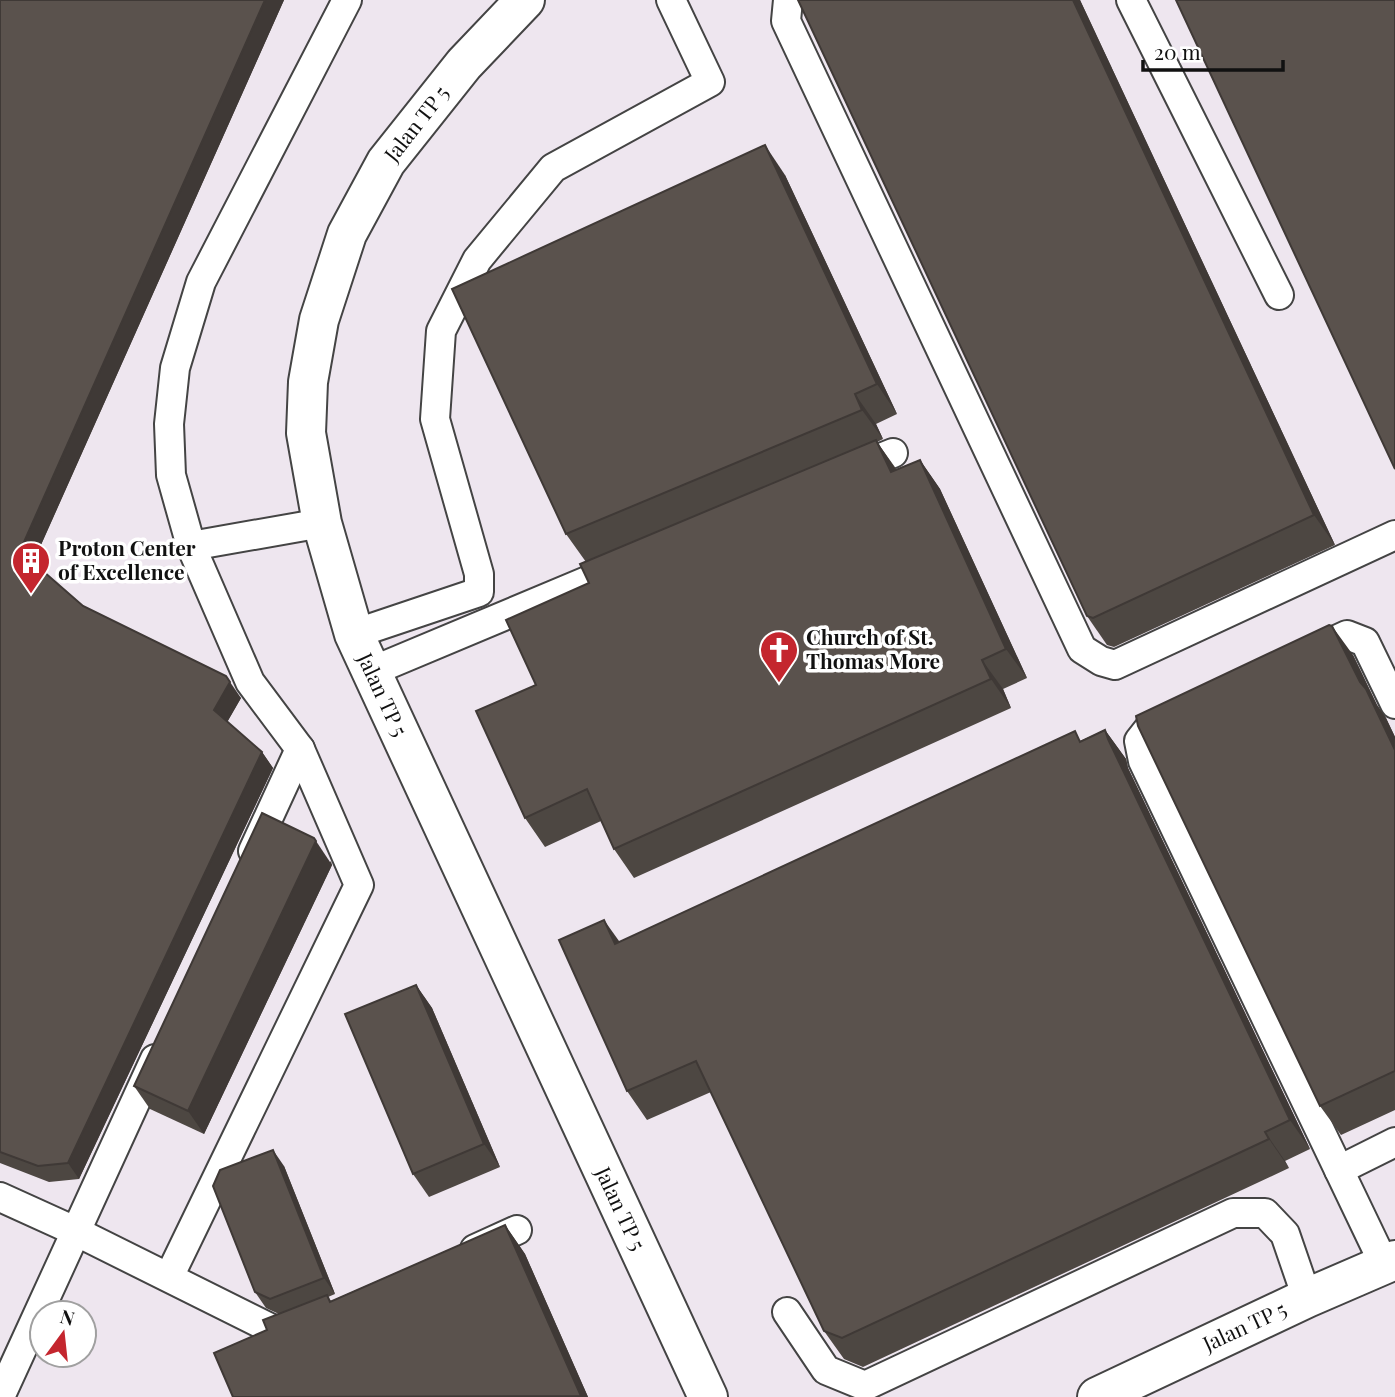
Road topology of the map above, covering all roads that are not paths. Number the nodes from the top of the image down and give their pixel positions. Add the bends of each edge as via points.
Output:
1 (347, 0) edge
2 (525, 0) edge
3 (671, 0) edge
4 (788, 0) edge
5 (1131, 0) edge
6 (1279, 295) dead end
7 (893, 453) dead end
8 (830, 479) edge
9 (321, 523) junction
10 (1395, 535) edge
11 (191, 545) junction
12 (651, 554) edge
13 (354, 634) junction
14 (1285, 664) edge
15 (370, 671) junction
16 (1199, 704) edge
17 (1395, 704) edge
18 (300, 749) junction
19 (241, 876) edge
20 (164, 1041) edge
21 (1395, 1142) edge
22 (1339, 1170) junction
23 (0, 1197) edge
24 (517, 1230) dead end
25 (75, 1231) junction
26 (449, 1261) edge
27 (1390, 1262) edge
28 (169, 1277) junction
29 (1307, 1298) junction
30 (787, 1312) dead end
31 (328, 1315) edge
32 (0, 1397) edge
33 (708, 1397) edge
34 (1097, 1397) edge

1 - 11 lane via 201,282 175,368 169,424 171,475
2 - 9 street, Jalan TP 5 via 464,64 386,162 347,234 319,320 308,382 306,433
3 - 13 lane via 710,82 553,168 477,260 441,331 435,419 479,574 479,592
4 - 10 lane via 786,21 1082,649 1115,665
5 - 6 lane
7 - 8 lane
9 - 11 lane
9 - 13 street, Jalan TP 5
11 - 18 lane via 250,682
12 - 15 lane
13 - 15 street, Jalan TP 5
14 - 17 lane via 1347,635 1365,642
15 - 33 street, Jalan TP 5
16 - 22 lane via 1150,727 1139,741 1143,761
18 - 19 lane
18 - 28 lane via 359,885
20 - 25 lane
21 - 22 lane
22 - 27 lane
23 - 25 lane
24 - 26 lane
25 - 28 lane
25 - 32 lane
27 - 29 street, Jalan TP 5
28 - 31 lane via 280,1333
29 - 30 lane via 1285,1234 1265,1213 1233,1213 865,1386 826,1370
29 - 34 street, Jalan TP 5

